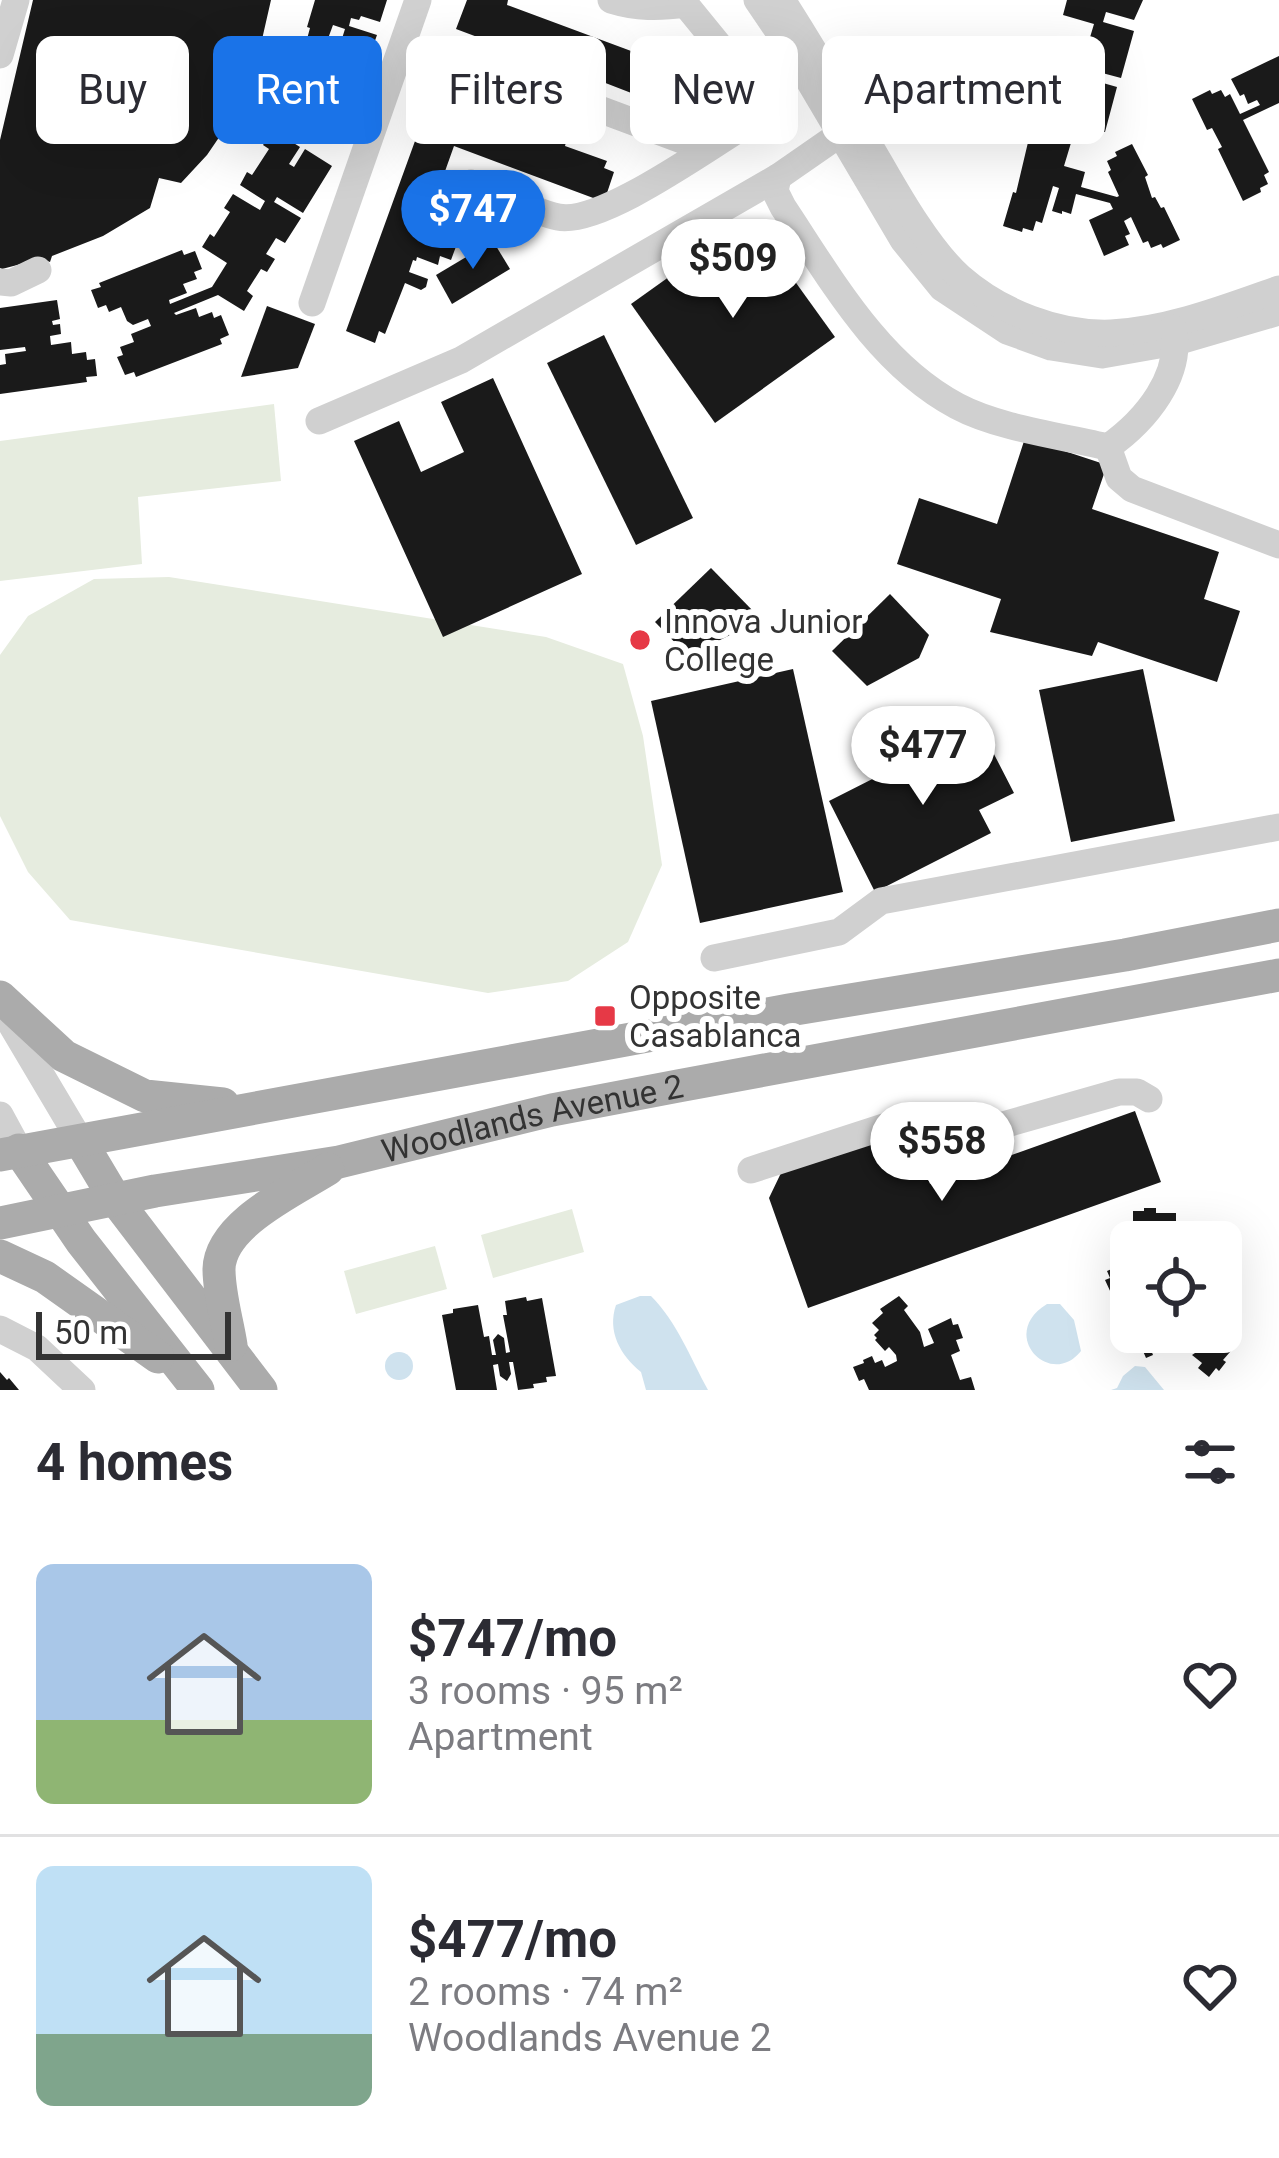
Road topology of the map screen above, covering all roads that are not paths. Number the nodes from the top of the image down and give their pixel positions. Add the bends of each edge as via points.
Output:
1 (16, 0) edge
2 (418, 0) edge
3 (611, 0) edge
4 (757, 0) edge
5 (782, 0) edge
6 (684, 2) edge
7 (0, 55) edge
8 (822, 103) edge
9 (606, 112) edge
10 (826, 144) edge
11 (846, 144) edge
12 (706, 149) junction
13 (778, 177) junction
14 (471, 183) dead end
15 (38, 270) dead end
16 (0, 282) edge
17 (1279, 289) edge
18 (312, 304) dead end
19 (1279, 312) edge
20 (1174, 333) junction
21 (320, 421) dead end
22 (1108, 447) junction
23 (1279, 545) edge
24 (1279, 826) edge
25 (1279, 925) edge
26 (714, 958) dead end
27 (1279, 976) edge
28 (0, 1001) edge
29 (1149, 1099) dead end
30 (262, 1109) junction
31 (0, 1115) edge
32 (81, 1142) junction
33 (10, 1152) edge
34 (340, 1162) junction
35 (751, 1170) dead end
36 (115, 1199) junction
37 (61, 1212) junction
38 (0, 1223) edge
39 (0, 1256) edge
40 (0, 1329) edge
41 (234, 1358) junction
42 (193, 1384) edge
43 (82, 1390) edge
44 (261, 1390) edge

1 - 7 street
2 - 18 street
3 - 6 street via 657,8
4 - 8 street
5 - 20 street via 911,217 959,276 1032,321 1076,331
6 - 12 street via 758,101 746,124
9 - 12 street
10 - 13 street
11 - 20 street via 942,288 1007,331 1102,355
12 - 14 street via 580,218
13 - 21 street via 461,360
13 - 22 street via 775,191 792,222 910,376 959,407
15 - 16 street
17 - 20 street
19 - 20 street via 1228,329
20 - 22 street via 1173,370 1139,420
22 - 23 street via 1132,489
24 - 26 street via 881,902 839,932
25 - 30 main road, Woodlands Avenue 2
27 - 34 main road, Woodlands Avenue 2 via 552,1110
28 - 30 main road via 64,1056 145,1096
28 - 32 street
29 - 35 street via 1119,1091 982,1131 904,1120
30 - 32 main road, Woodlands Avenue 2
31 - 33 street
32 - 33 main road, Woodlands Avenue 2
32 - 36 main road
33 - 37 main road
34 - 36 main road, Woodlands Avenue 2
34 - 41 main road via 234,1231 223,1248
36 - 37 main road, Woodlands Avenue 2
36 - 41 main road
37 - 38 main road, Woodlands Avenue 2
37 - 42 main road
39 - 42 main road via 45,1276
40 - 43 street via 37,1348
41 - 44 main road

